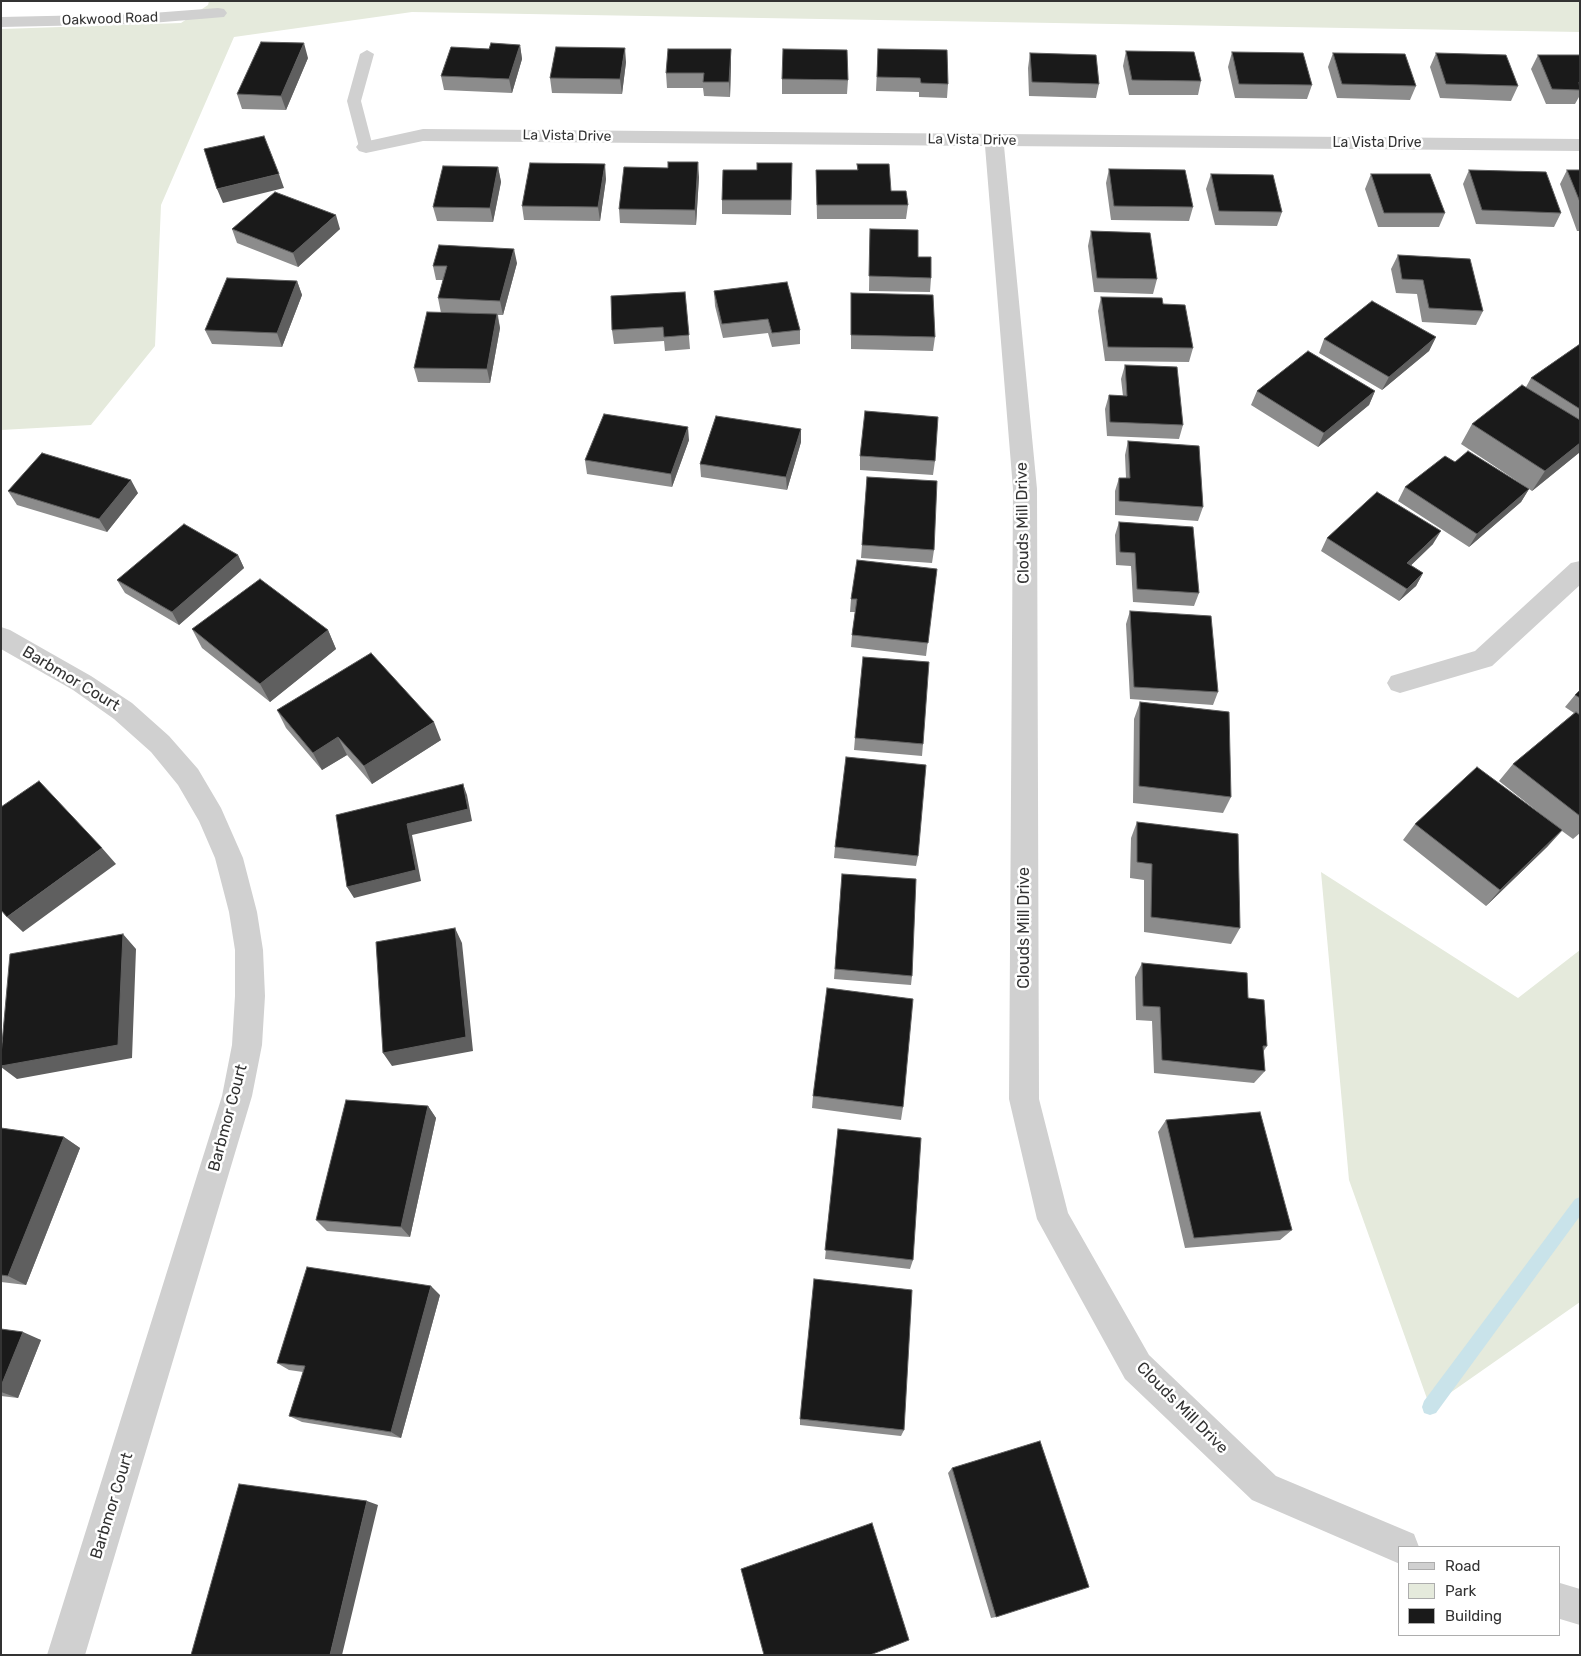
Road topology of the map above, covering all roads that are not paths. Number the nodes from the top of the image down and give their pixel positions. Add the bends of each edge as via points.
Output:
1 (218, 13) dead end
2 (1, 22) edge
3 (367, 54) dead end
4 (994, 140) junction
5 (1580, 145) edge
6 (366, 147) joint
7 (1580, 570) edge
8 (1, 637) edge
9 (1400, 683) dead end
10 (1398, 1546) edge
11 (1561, 1601) edge
12 (1580, 1607) edge
13 (66, 1655) edge

1 - 2 street, Oakwood Road via 139,19
3 - 6 lane via 354,101
4 - 5 street, La Vista Drive
4 - 6 street, La Vista Drive via 423,135
4 - 10 street, Clouds Mill Drive via 1025,489 1024,1099 1053,1219 1137,1367 1264,1488
7 - 9 street via 1483,659
8 - 13 street, Barbmor Court via 82,683 123,711 160,744 188,777 211,816 229,858 249,950 247,1045 237,1096
11 - 12 street

